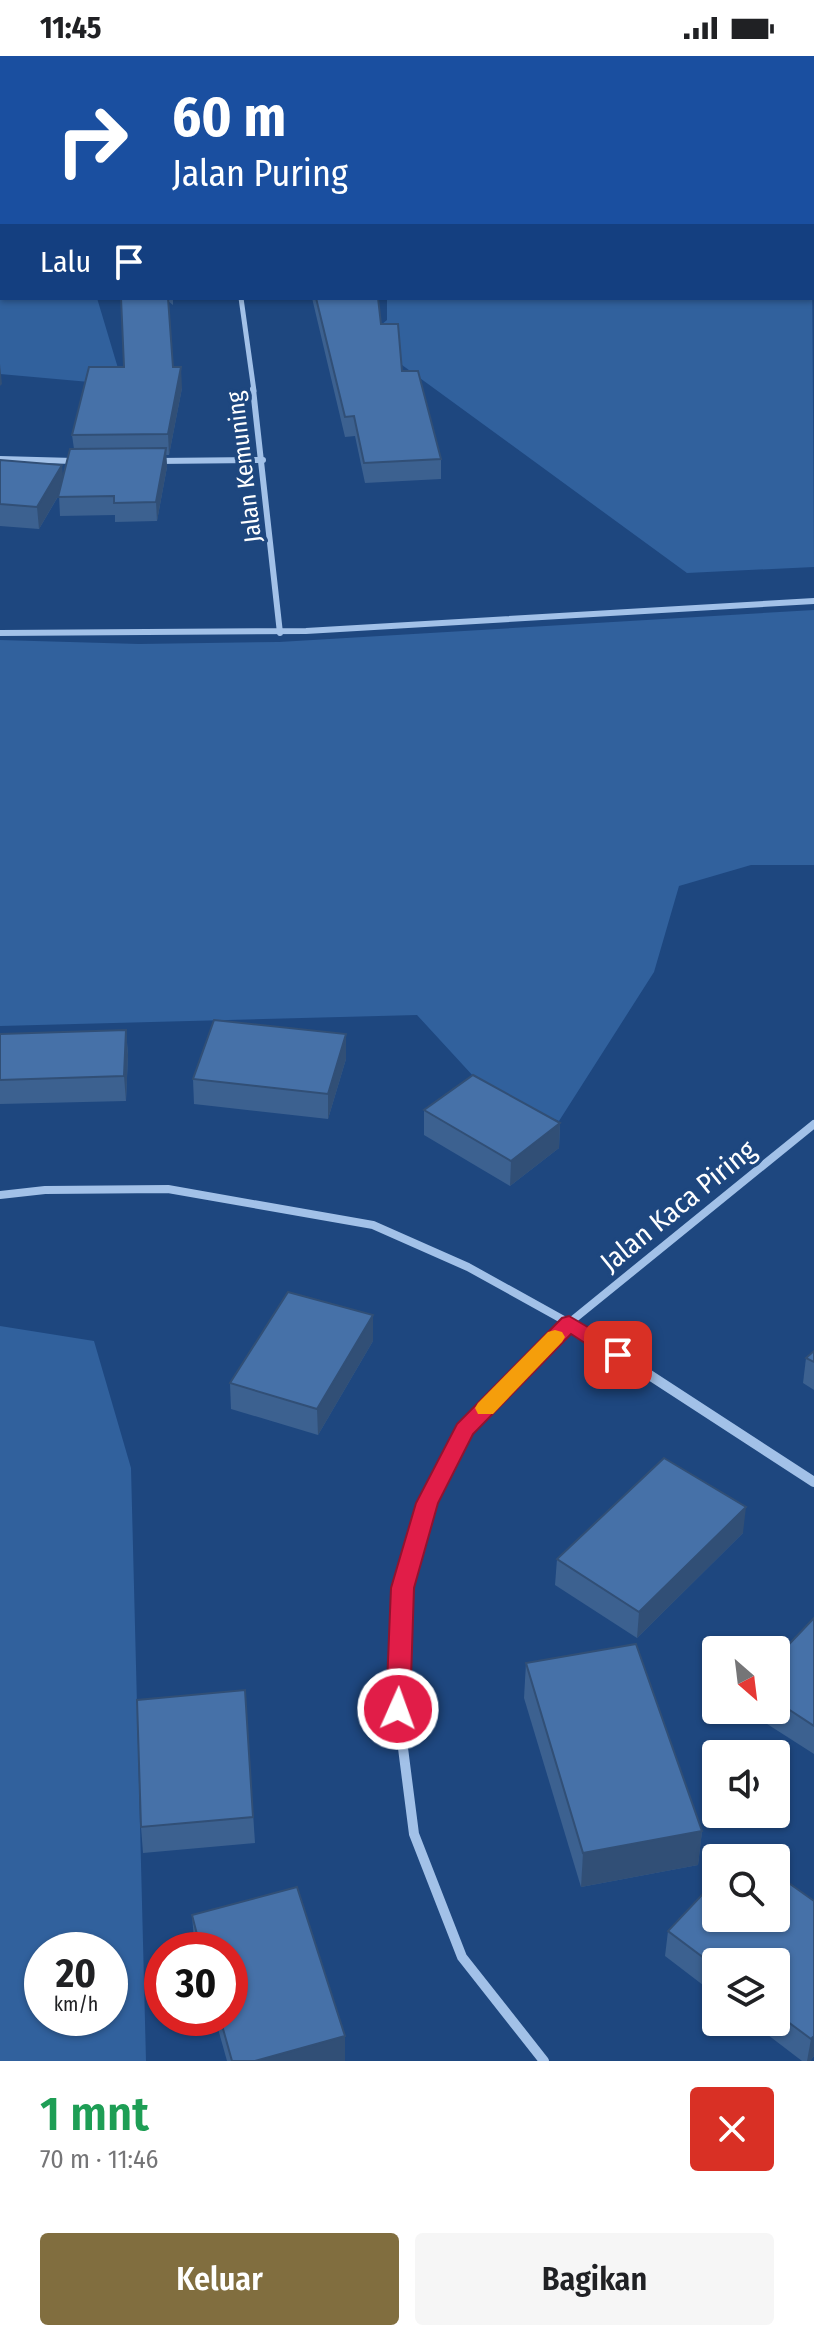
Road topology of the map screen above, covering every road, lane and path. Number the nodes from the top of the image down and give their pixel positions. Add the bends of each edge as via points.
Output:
1 (241, 300) edge
2 (0, 459) edge
3 (263, 460) junction
4 (139, 461) edge
5 (77, 462) edge
6 (814, 601) edge
7 (0, 633) edge
8 (280, 633) junction
9 (814, 1124) edge
10 (0, 1195) edge
11 (569, 1323) junction
12 (814, 1482) edge
13 (544, 2061) edge

1 - 3 street, Jalan Kemuning
2 - 5 street
3 - 4 street
3 - 8 street, Jalan Kemuning
6 - 8 street
7 - 8 street
9 - 11 street, Jalan Kaca Piring
10 - 11 street via 168,1189 373,1225 468,1267
11 - 12 street
11 - 13 street, Jalan Kaca Piring via 465,1429 427,1503 403,1588 399,1679 398,1709 419,1848 462,1957

